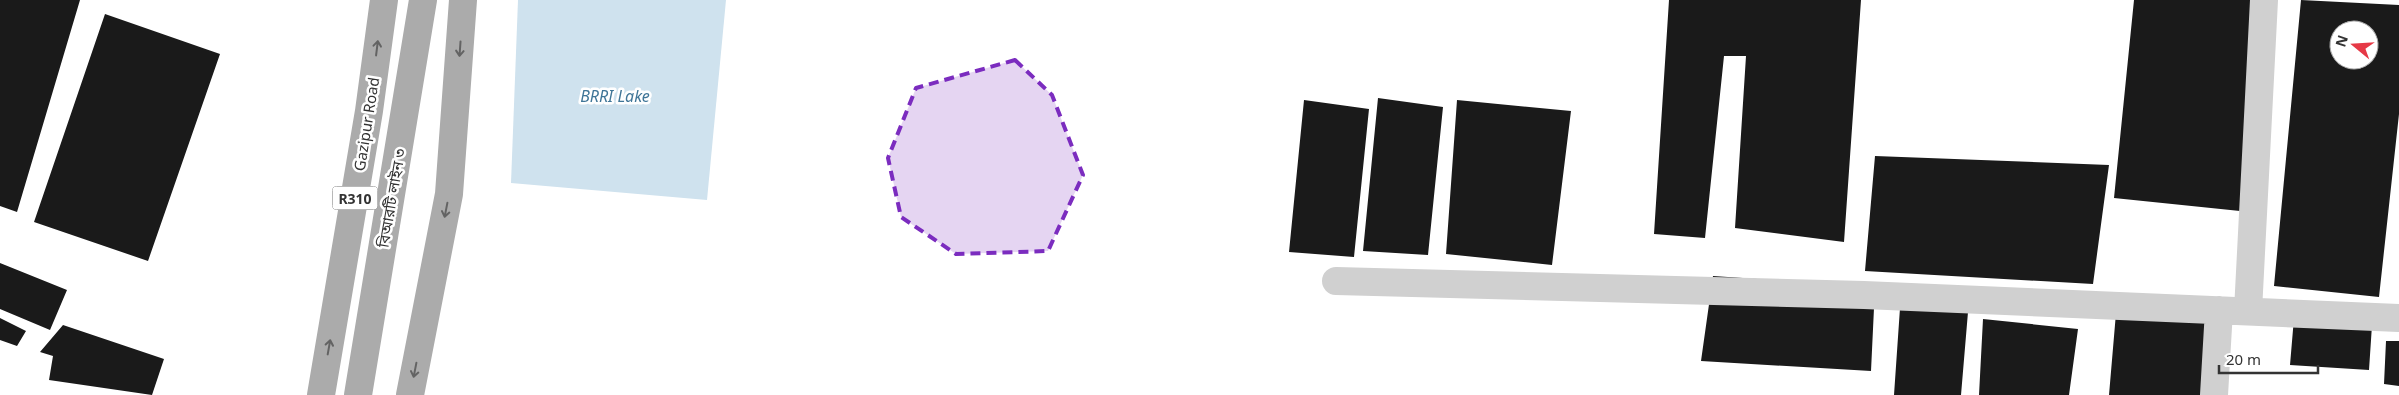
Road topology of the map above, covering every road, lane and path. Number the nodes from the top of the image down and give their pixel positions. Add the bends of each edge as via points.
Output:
1 (384, 0) edge
2 (423, 0) edge
3 (463, 0) edge
4 (2264, 0) edge
5 (1336, 281) dead end
6 (2219, 310) junction
7 (2248, 311) junction
8 (2399, 318) edge
9 (321, 395) edge
10 (358, 395) edge
11 (410, 395) edge
12 (2214, 395) edge

9 -> 1 main road, Gazipur Road / R310 via 369,111
2 - 10 main road, বিআরটি লাইন ৩
3 -> 11 main road via 449,194
4 - 7 street
5 - 6 street via 1864,295
6 - 7 street
6 - 12 street
7 - 8 street

